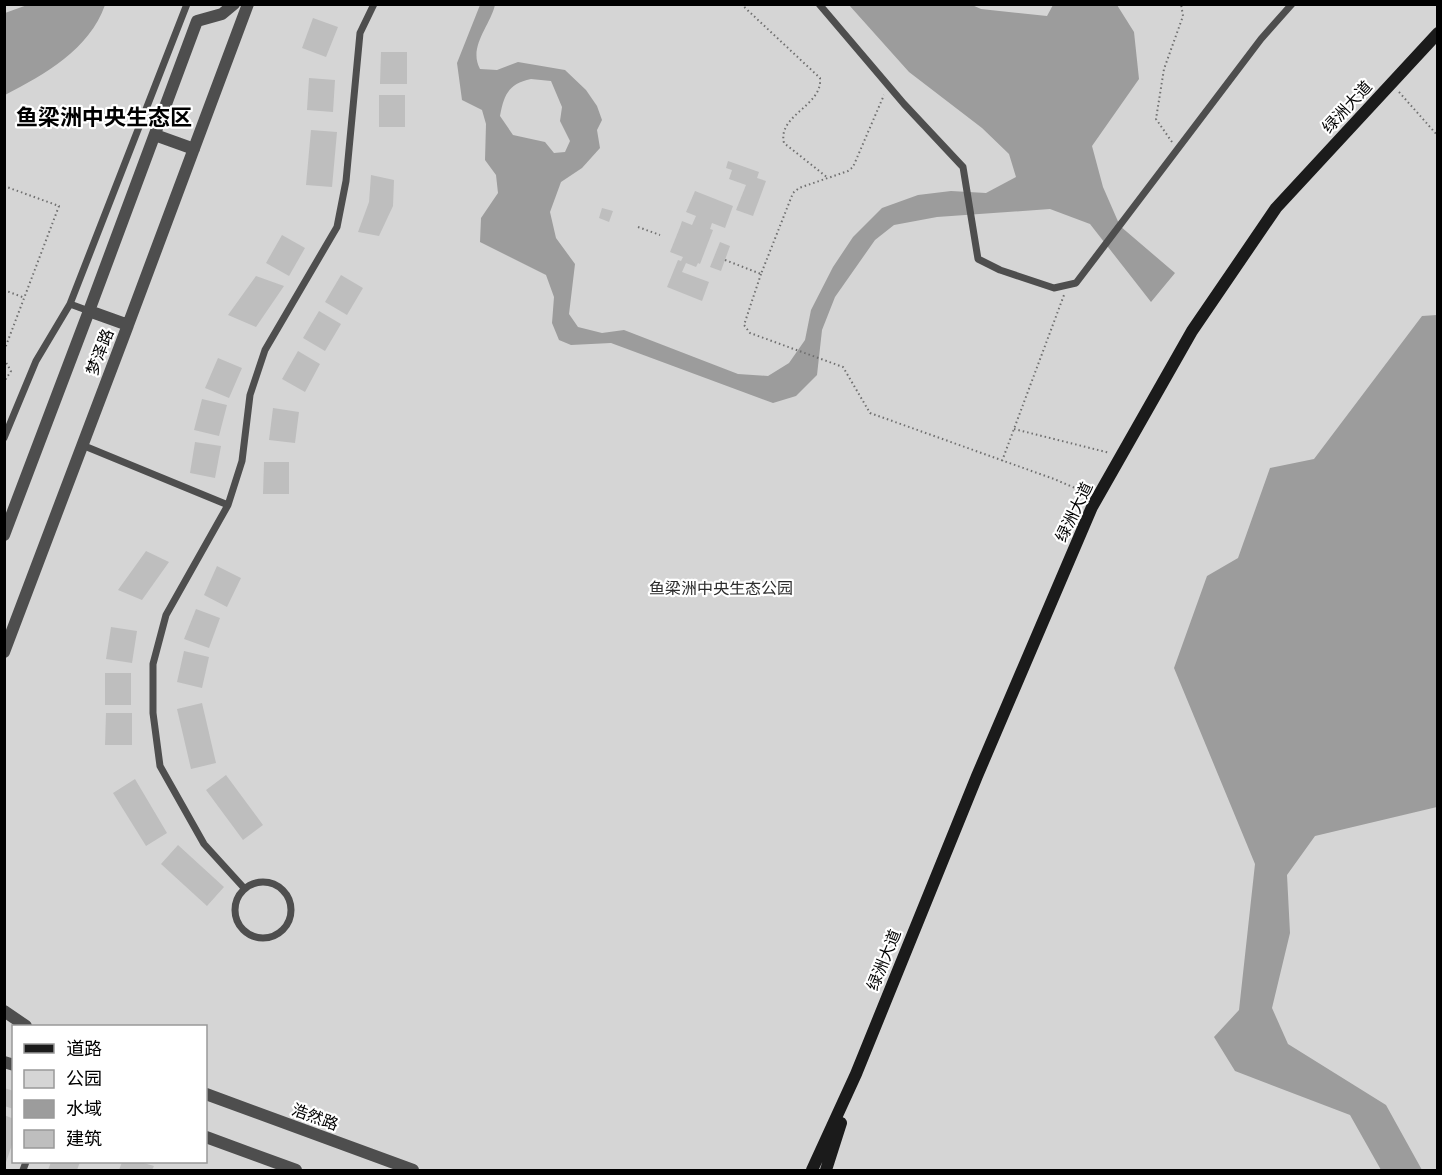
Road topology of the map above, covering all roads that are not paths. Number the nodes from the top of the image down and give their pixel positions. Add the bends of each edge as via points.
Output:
1 (234, 4) edge
2 (248, 4) edge
3 (374, 4) edge
4 (819, 4) edge
5 (1292, 4) edge
6 (187, 5) edge
7 (197, 21) junction
8 (1437, 33) edge
9 (155, 135) junction
10 (194, 149) junction
11 (70, 304) junction
12 (89, 311) junction
13 (128, 326) junction
14 (4, 438) edge
15 (82, 446) junction
16 (228, 505) junction
17 (4, 535) edge
18 (4, 652) edge
19 (244, 888) junction
20 (4, 1011) edge
21 (4, 1019) edge
22 (22, 1025) edge
23 (24, 1025) edge
24 (856, 1074) junction
25 (207, 1094) edge
26 (207, 1137) edge
27 (296, 1170) edge
28 (413, 1170) edge
29 (812, 1170) edge
30 (826, 1170) edge

1 - 7 street via 222,14
2 - 10 street
3 - 16 lane via 360,33 346,181 337,227 265,350 250,396 242,461
4 - 5 lane via 963,167 978,258 1000,270 1054,288 1076,283 1261,39
6 - 7 lane via 187,16
6 - 11 lane
7 - 9 street
8 - 24 main road, 绿洲大道 via 1276,207 1192,332 1095,503 977,776
9 - 10 street
9 - 12 street
10 - 13 street
11 - 12 lane
11 - 14 lane via 36,361
12 - 13 street, 梦泽路
12 - 17 street, 梦泽路
13 - 15 street, 梦泽路
15 - 16 lane
15 - 18 street, 梦泽路
16 - 19 lane via 166,615 153,664 153,712 160,766 204,844
19 - 19 lane via 235,904 237,923 251,936 270,937 278,933 289,919 285,893 270,883
20 - 23 street
21 - 22 street
24 - 29 main road, 绿洲大道
24 - 30 main road, 绿洲大道
25 - 28 street, 浩然路
26 - 27 street

